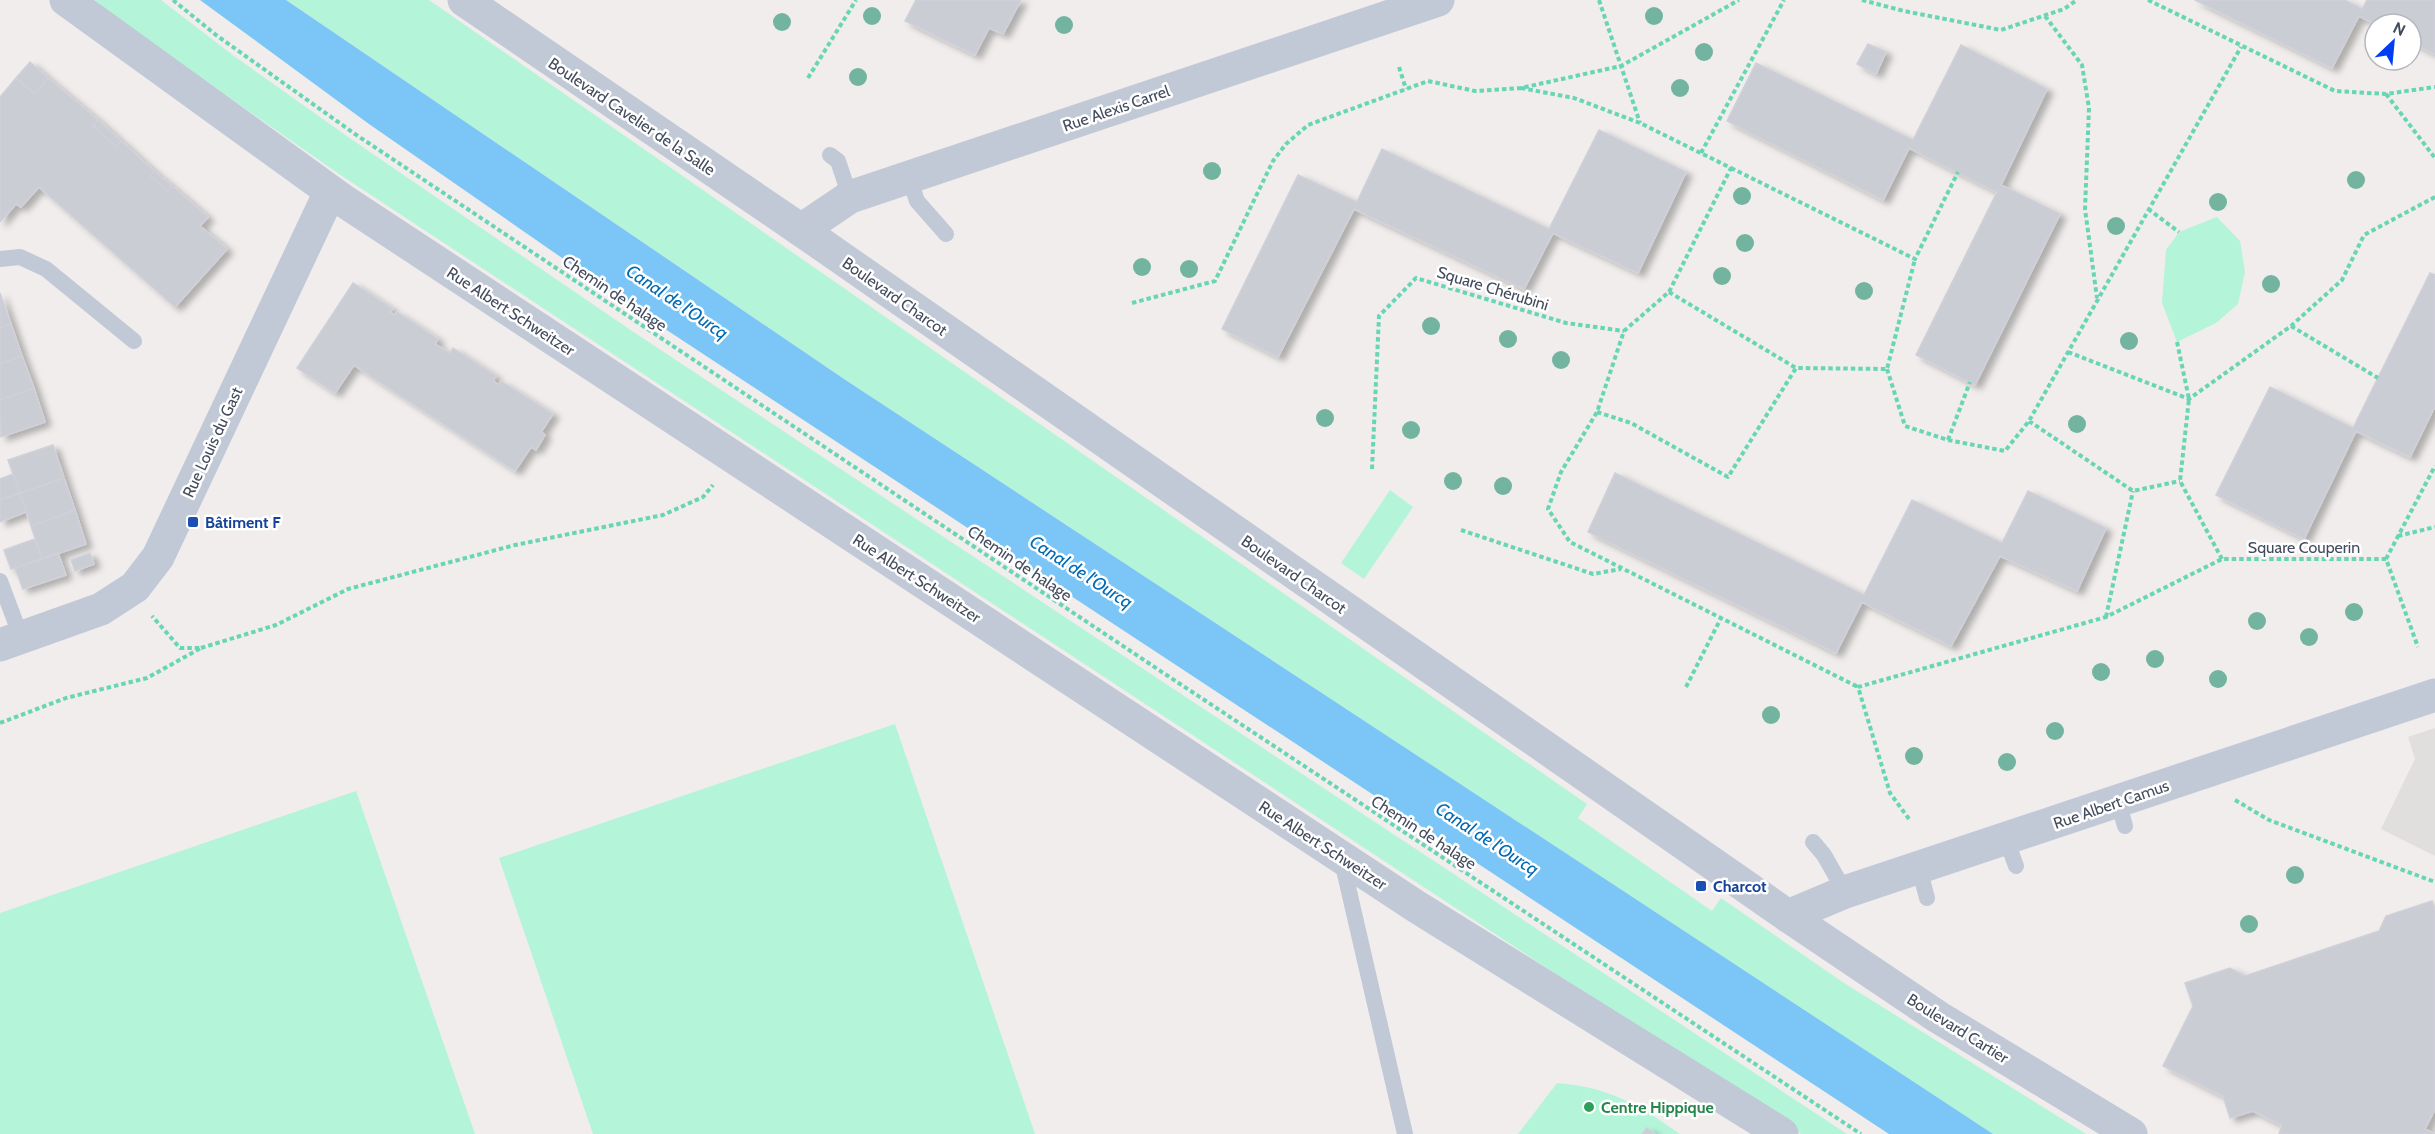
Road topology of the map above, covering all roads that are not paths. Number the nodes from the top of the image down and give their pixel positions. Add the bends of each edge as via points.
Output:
1 (66, 0) edge
2 (464, 0) edge
3 (1438, 0) edge
4 (830, 155) dead end
5 (909, 177) junction
6 (330, 192) junction
7 (850, 197) junction
8 (801, 230) junction
9 (946, 234) dead end
10 (0, 259) edge
11 (134, 341) dead end
12 (0, 581) edge
13 (10, 641) edge
14 (2435, 695) edge
15 (1813, 842) dead end
16 (1341, 857) junction
17 (1845, 892) junction
18 (1788, 916) junction
19 (1405, 1134) edge
20 (1782, 1134) edge
21 (2131, 1134) edge

1 - 6 street, Rue Albert Schweitzer
2 - 8 street, Boulevard Cavelier de la Salle
3 - 5 street, Rue Alexis Carrel
4 - 7 lane via 838,161
5 - 7 street, Rue Alexis Carrel
5 - 9 lane via 917,201
6 - 13 street, Rue Louis du Gast via 158,557 135,587 101,609
6 - 16 street, Rue Albert Schweitzer
7 - 8 street, Rue Alexis Carrel
8 - 18 street, Boulevard Charcot
10 - 11 lane via 20,256 46,269
12 - 13 lane
14 - 17 street, Rue Albert Camus via 2193,776 2121,814 1923,883
15 - 17 lane
16 - 19 lane
16 - 20 street, Rue Albert Schweitzer
17 - 18 street, Rue Albert Camus
18 - 21 street, Boulevard Cartier via 1938,1017

